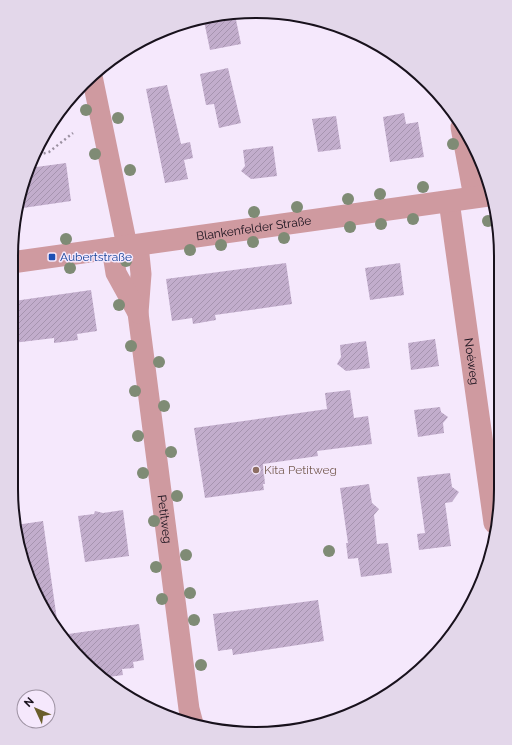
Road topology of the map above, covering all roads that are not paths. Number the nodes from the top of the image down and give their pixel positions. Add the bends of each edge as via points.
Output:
1 (93, 83) edge
2 (467, 148) edge
3 (483, 196) edge
4 (449, 201) junction
5 (126, 246) junction
6 (18, 262) edge
7 (493, 512) edge
8 (191, 718) edge

1 - 5 street
2 - 3 street
3 - 4 street, Blankenfelder Straße
4 - 5 street, Blankenfelder Straße
4 - 7 street, Noéweg
5 - 6 street, Blankenfelder Straße
5 - 8 street, Petitweg via 140,274 138,314

